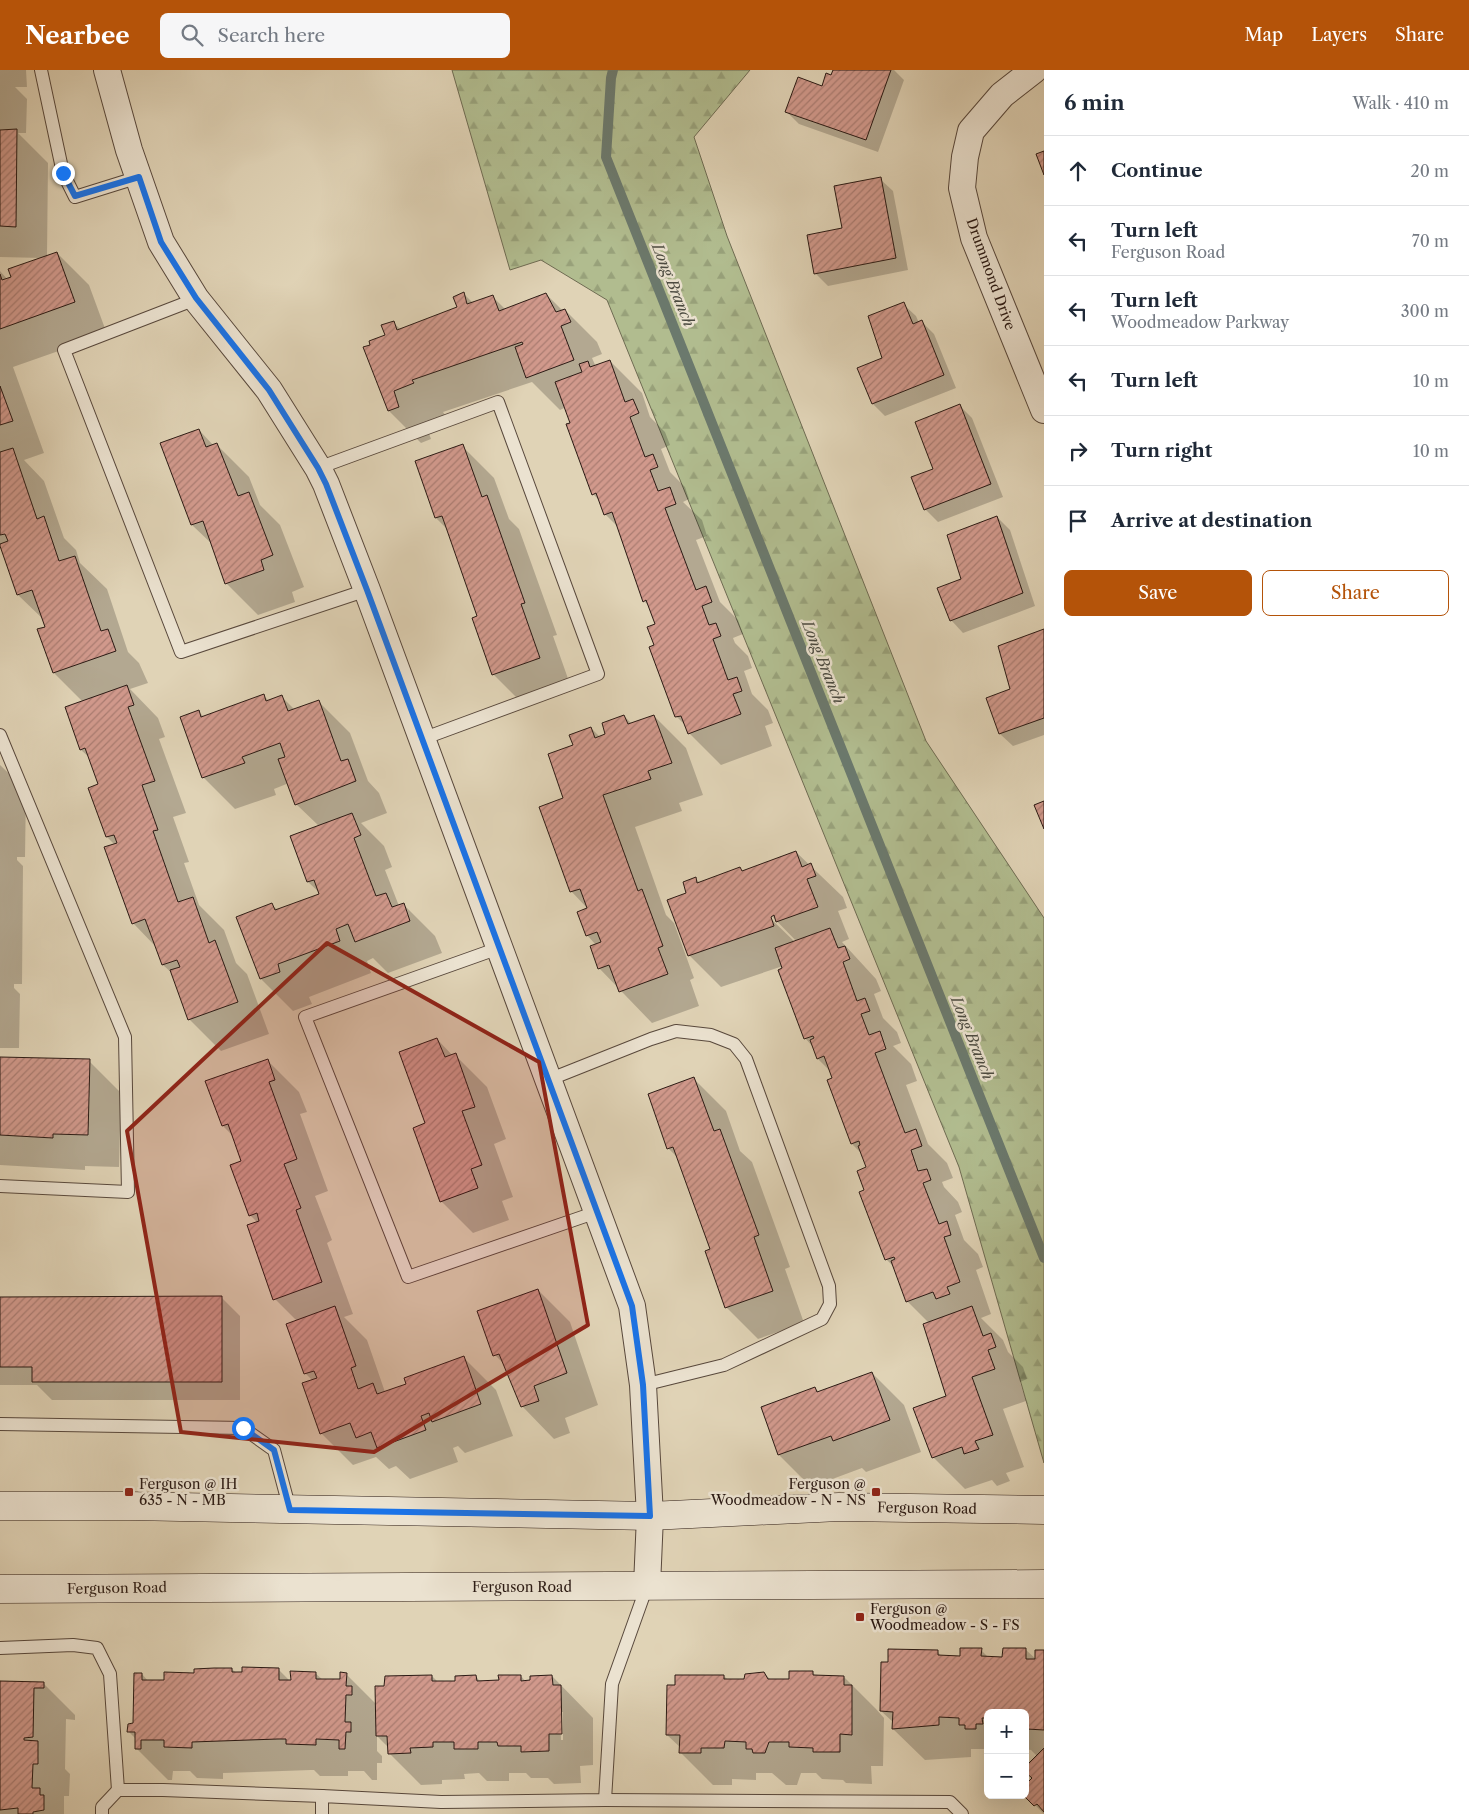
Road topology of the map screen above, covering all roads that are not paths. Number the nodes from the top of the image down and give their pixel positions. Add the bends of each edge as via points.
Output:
1 (41, 70) edge
2 (107, 70) edge
3 (1034, 70) edge
4 (139, 177) junction
5 (196, 298) junction
6 (1044, 410) edge
7 (318, 468) junction
8 (367, 590) junction
9 (0, 735) edge
10 (422, 739) junction
11 (499, 948) junction
12 (548, 1080) junction
13 (0, 1186) edge
14 (597, 1212) junction
15 (643, 1385) junction
16 (0, 1424) edge
17 (0, 1506) edge
18 (290, 1510) junction
19 (1044, 1510) edge
20 (650, 1516) junction
21 (1044, 1584) edge
22 (647, 1586) junction
23 (0, 1589) edge
24 (0, 1648) edge
25 (118, 1790) junction
26 (322, 1796) junction
27 (605, 1800) junction
28 (440, 1808) edge
29 (102, 1814) edge
30 (322, 1814) edge
31 (962, 1814) edge

1 - 4 lane via 63,173 75,196
2 - 4 street
3 - 6 street, Drummond Drive via 1002,95 971,132 962,188 974,238
4 - 5 street via 161,242
5 - 7 street via 269,390
5 - 8 lane via 64,350 181,652
7 - 8 street
7 - 10 lane via 498,402 598,674
8 - 10 street
9 - 13 lane via 125,1037 128,1192
10 - 11 street
11 - 12 street
11 - 14 lane via 305,1017 408,1277
12 - 14 street
12 - 15 lane via 676,1031 710,1035 734,1044 746,1059 829,1286 830,1304 822,1319 724,1365
14 - 15 street via 632,1306
15 - 20 street
16 - 18 lane via 243,1428 274,1450
17 - 18 main road, Ferguson Road
18 - 20 main road, Ferguson Road
19 - 20 main road, Ferguson Road via 839,1507
20 - 22 street
21 - 22 main road, Ferguson Road
22 - 23 main road, Ferguson Road
22 - 27 lane via 612,1684
24 - 25 lane via 73,1645 97,1648 110,1674
25 - 26 lane
25 - 29 lane via 102,1806
26 - 28 lane
26 - 30 lane
27 - 28 lane
27 - 31 lane via 950,1802

